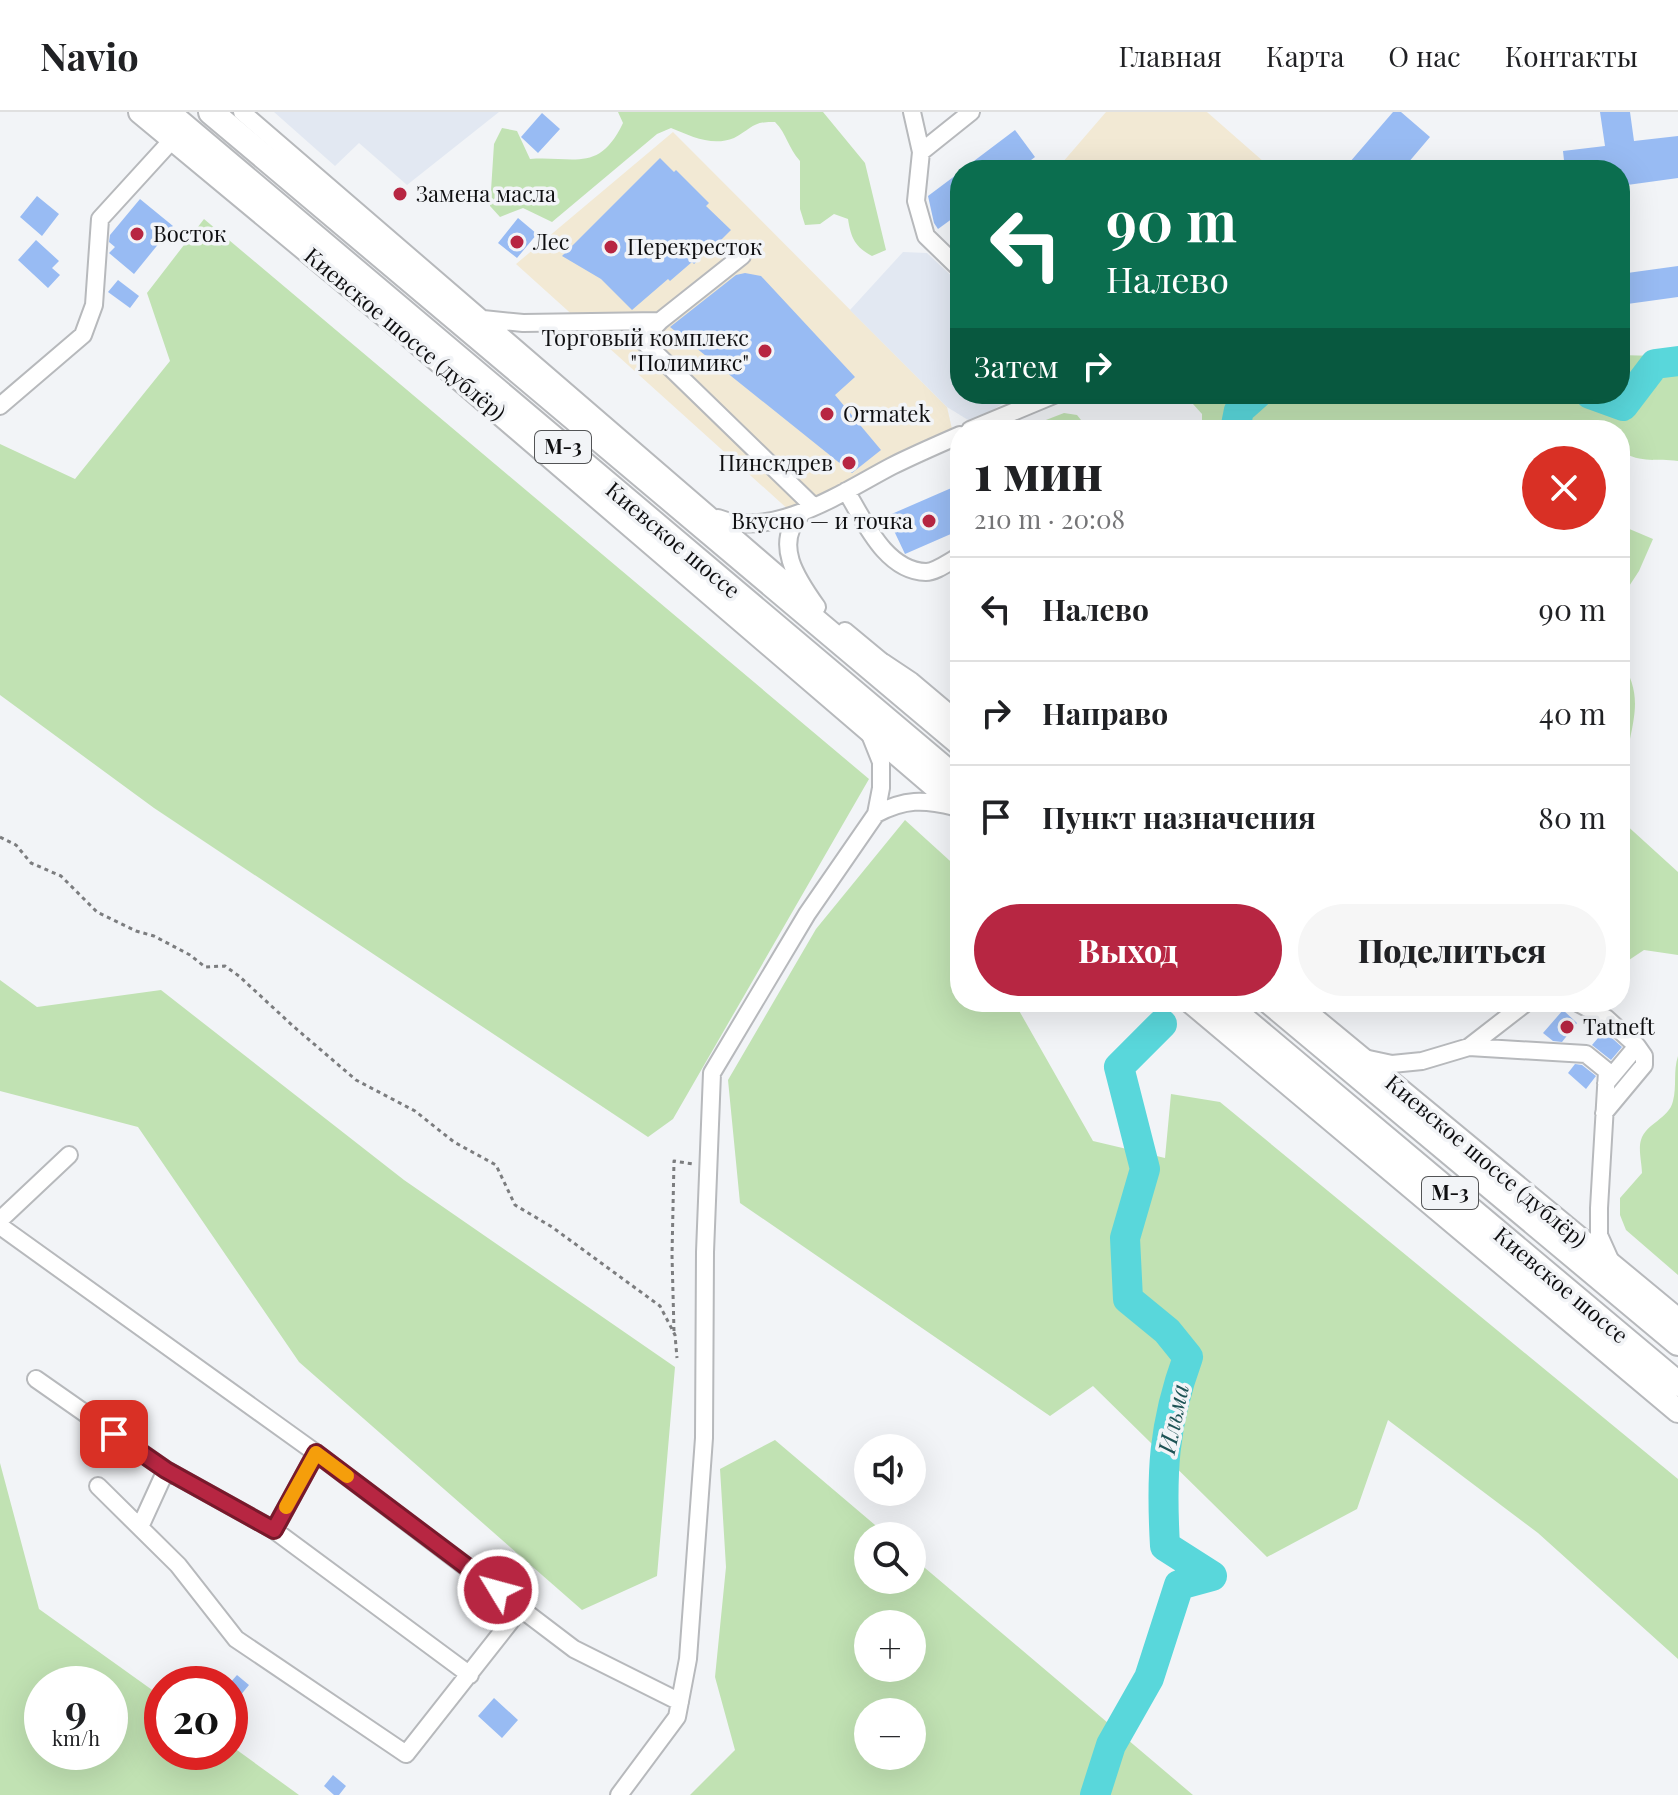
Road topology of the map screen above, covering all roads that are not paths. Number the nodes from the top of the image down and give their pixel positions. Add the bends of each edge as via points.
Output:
1 (140, 112) edge
2 (167, 112) edge
3 (211, 112) edge
4 (242, 112) edge
5 (912, 112) edge
6 (971, 112) edge
7 (173, 139) junction
8 (921, 152) junction
9 (742, 256) dead end
10 (950, 259) edge
11 (483, 319) junction
12 (660, 321) junction
13 (1033, 404) edge
14 (0, 406) edge
15 (997, 420) edge
16 (950, 441) edge
17 (846, 491) junction
18 (808, 510) junction
19 (709, 514) junction
20 (950, 561) edge
21 (807, 608) junction
22 (950, 718) edge
23 (869, 732) junction
24 (950, 734) edge
25 (950, 774) edge
26 (950, 800) edge
27 (950, 806) edge
28 (876, 814) junction
29 (1203, 1012) edge
30 (1235, 1012) edge
31 (1282, 1012) edge
32 (1305, 1012) edge
33 (1514, 1012) edge
34 (1595, 1012) edge
35 (1637, 1046) junction
36 (1469, 1047) junction
37 (1360, 1057) junction
38 (1606, 1083) junction
39 (1604, 1113) junction
40 (69, 1155) dead end
41 (0, 1223) edge
42 (1612, 1265) junction
43 (1678, 1320) edge
44 (1678, 1343) edge
45 (36, 1379) dead end
46 (1678, 1384) edge
47 (1678, 1411) edge
48 (316, 1453) junction
49 (166, 1470) junction
50 (98, 1486) dead end
51 (140, 1527) junction
52 (274, 1530) junction
53 (521, 1608) junction
54 (470, 1675) junction
55 (680, 1702) junction
56 (619, 1795) edge

1 - 7 main road, Киевское шоссе (дублёр)
2 - 25 highway, Киевское шоссе / М-3
3 - 21 highway, Киевское шоссе / М-3
4 - 11 street
5 - 8 street
6 - 8 street
7 - 14 street via 100,219 94,305 83,335
7 - 23 main road, Киевское шоссе (дублёр)
8 - 10 street via 916,201 926,236
9 - 12 street
11 - 12 street
11 - 19 street
12 - 18 street via 642,340
13 - 15 street
16 - 17 street
17 - 18 street
17 - 20 street via 879,544 904,568 929,572
18 - 19 street via 750,523
18 - 21 street via 793,522 787,546
19 - 21 street
21 - 22 main road
21 - 24 highway, Киевское шоссе / М-3
23 - 26 main road, Киевское шоссе (дублёр)
23 - 28 street via 881,762
27 - 28 street via 899,802
28 - 55 street via 807,914 712,1073 704,1438 688,1659
29 - 47 main road
30 - 46 highway, Киевское шоссе / М-3
31 - 44 highway, Киевское шоссе / М-3
32 - 37 main road, Киевское шоссе (дублёр)
33 - 36 street
34 - 35 street
35 - 38 street
35 - 39 street via 1644,1065
36 - 37 street via 1392,1064
36 - 38 street via 1586,1054 1607,1071
37 - 42 main road, Киевское шоссе (дублёр)
38 - 39 street
39 - 42 street via 1599,1235
40 - 41 street
41 - 48 street
42 - 43 main road, Киевское шоссе (дублёр)
45 - 49 street
48 - 52 street
48 - 53 street
49 - 51 street
49 - 52 street
50 - 51 street
51 - 54 street via 178,1565 236,1639 406,1754
52 - 54 street
53 - 54 street
53 - 55 street via 574,1649
55 - 56 street via 677,1717

